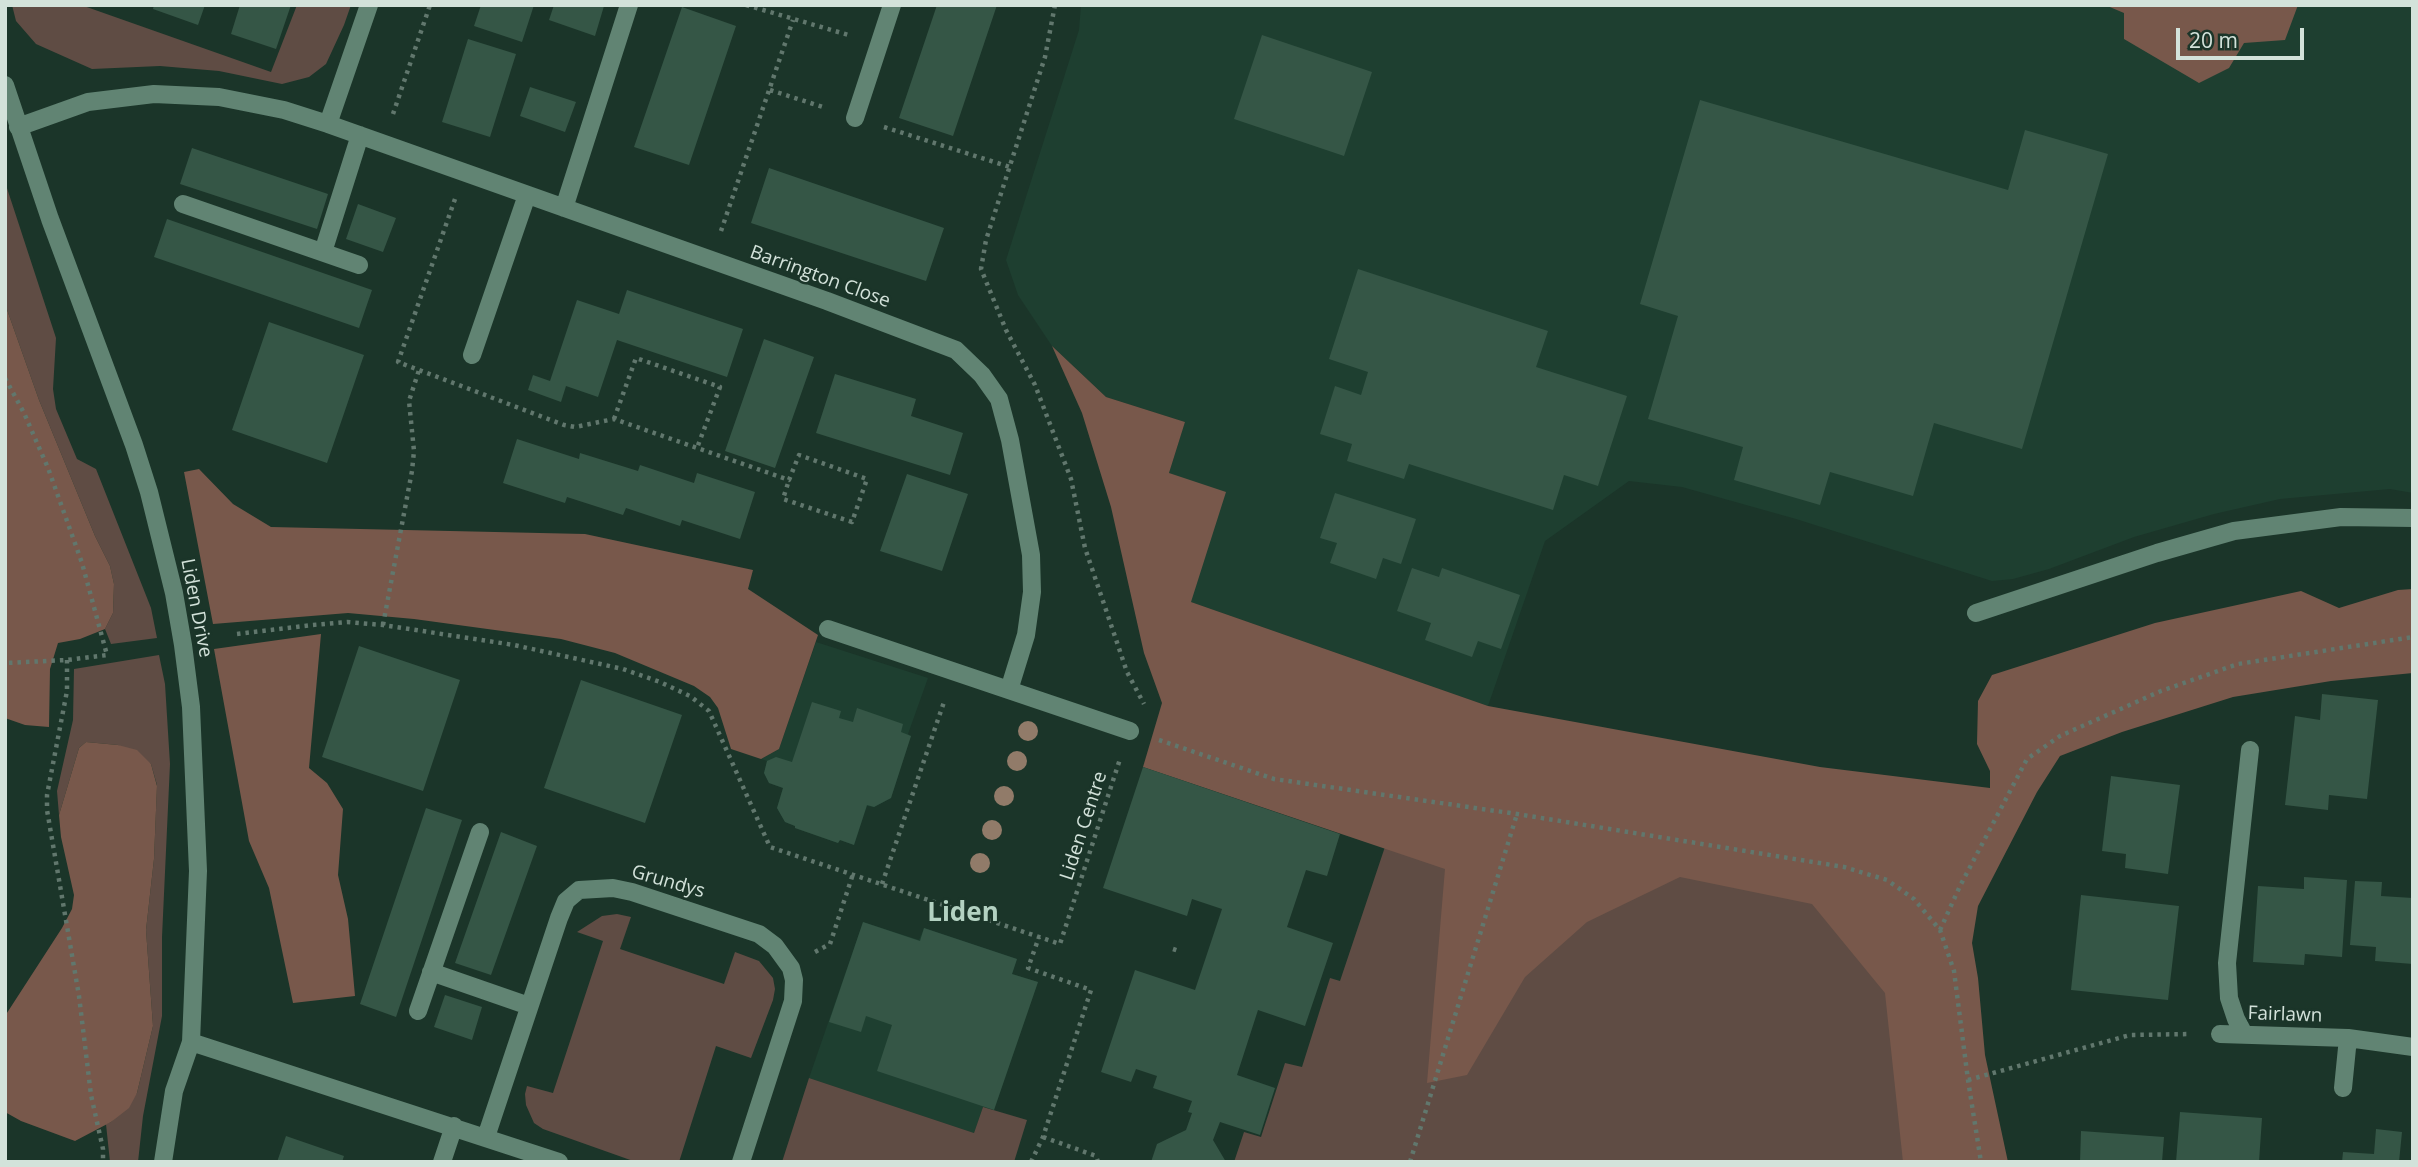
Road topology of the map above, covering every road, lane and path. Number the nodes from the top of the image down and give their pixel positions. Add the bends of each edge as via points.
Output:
1 (369, 5) edge
2 (430, 5) edge
3 (629, 5) edge
4 (746, 5) edge
5 (892, 5) edge
6 (1055, 5) edge
7 (793, 20) junction
8 (880, 44) junction
9 (5, 85) edge
10 (770, 90) junction
11 (855, 118) junction
12 (328, 124) junction
13 (18, 127) junction
14 (360, 135) junction
15 (383, 143) junction
16 (1010, 167) junction
17 (464, 172) junction
18 (527, 195) junction
19 (183, 204) dead end
20 (564, 208) junction
21 (323, 252) junction
22 (711, 260) junction
23 (359, 265) dead end
24 (472, 355) dead end
25 (419, 370) junction
26 (5, 377) edge
27 (614, 419) junction
28 (697, 448) junction
29 (789, 480) junction
30 (2413, 518) edge
31 (1976, 612) dead end
32 (383, 625) junction
33 (828, 629) dead end
34 (237, 635) dead end
35 (2413, 637) edge
36 (67, 660) junction
37 (5, 663) edge
38 (954, 671) junction
39 (1009, 690) junction
40 (1148, 712) dead end
41 (1130, 730) junction
42 (1159, 732) dead end
43 (1164, 742) junction
44 (2250, 750) dead end
45 (1517, 814) junction
46 (480, 832) dead end
47 (853, 874) junction
48 (882, 884) junction
49 (1940, 930) junction
50 (1039, 937) junction
51 (791, 968) junction
52 (431, 972) junction
53 (529, 1006) junction
54 (418, 1011) dead end
55 (2220, 1034) joint
56 (2244, 1034) junction
57 (2348, 1038) junction
58 (191, 1041) junction
59 (2413, 1047) edge
60 (1968, 1080) junction
61 (2343, 1088) dead end
62 (454, 1126) junction
63 (486, 1137) junction
64 (1043, 1137) junction
65 (103, 1162) edge
66 (163, 1162) edge
67 (442, 1162) edge
68 (559, 1162) edge
69 (741, 1162) edge
70 (1031, 1162) edge
71 (1098, 1162) edge
72 (1410, 1162) edge
73 (1981, 1162) edge

1 - 12 street
2 - 15 path
3 - 20 street
4 - 7 path
5 - 8 street
6 - 16 path via 1045,57
7 - 8 path
7 - 10 path
8 - 11 street
9 - 13 street, Liden Drive
10 - 11 path
10 - 22 path
11 - 16 path
12 - 13 street, Barrington Close via 219,97 153,94 88,102
12 - 14 street, Barrington Close
13 - 58 street, Liden Drive via 130,432 174,593 191,707 198,827
14 - 15 street, Barrington Close
14 - 21 street
15 - 17 street, Barrington Close
16 - 40 path via 981,269 1067,467 1085,548 1127,672
17 - 18 street, Barrington Close
17 - 25 path via 398,362
18 - 20 street, Barrington Close
18 - 24 street
19 - 21 street
20 - 22 street, Barrington Close
21 - 23 street
22 - 39 street, Barrington Close via 956,350 988,383 999,399 1010,440 1031,555 1026,635
25 - 27 path via 564,425
25 - 32 path via 409,401 412,471
26 - 36 path via 48,468 82,563 107,655
27 - 28 path
27 - 28 path via 636,358 720,387
28 - 29 path
29 - 29 path via 799,455 867,479 852,522 783,499
30 - 31 street via 2341,517 2234,531
32 - 34 path via 347,622
32 - 47 path via 526,647 623,669 690,696 709,711 770,847
33 - 38 street
35 - 49 path via 2238,664 2161,691 2060,736 2027,759
36 - 37 path
36 - 65 path via 67,691 47,810
38 - 39 street
38 - 48 path
39 - 41 street
41 - 43 path
41 - 50 path, Liden Centre via 1060,944
42 - 43 path
43 - 45 path via 1274,779
44 - 56 street via 2227,963 2229,998
45 - 49 path via 1844,866 1886,880 1913,899
45 - 72 path
46 - 52 street
47 - 48 path
47 - 51 path via 830,944
48 - 50 path
49 - 60 path via 1954,971
50 - 64 path via 1028,968 1091,990
51 - 53 street, Grundys via 775,946 744,927 632,892 598,887 579,890 566,901
51 - 69 street via 790,1010
52 - 53 street
52 - 54 street
53 - 63 street, Grundys
55 - 56 street, Fairlawn
55 - 60 path via 2130,1035
56 - 57 street, Fairlawn
57 - 59 street, Fairlawn
57 - 61 street, Fairlawn
58 - 62 street
58 - 66 street, Liden Drive via 174,1091
60 - 73 path
62 - 63 street
62 - 67 street
63 - 68 street
64 - 70 path
64 - 71 path via 1096,1156

